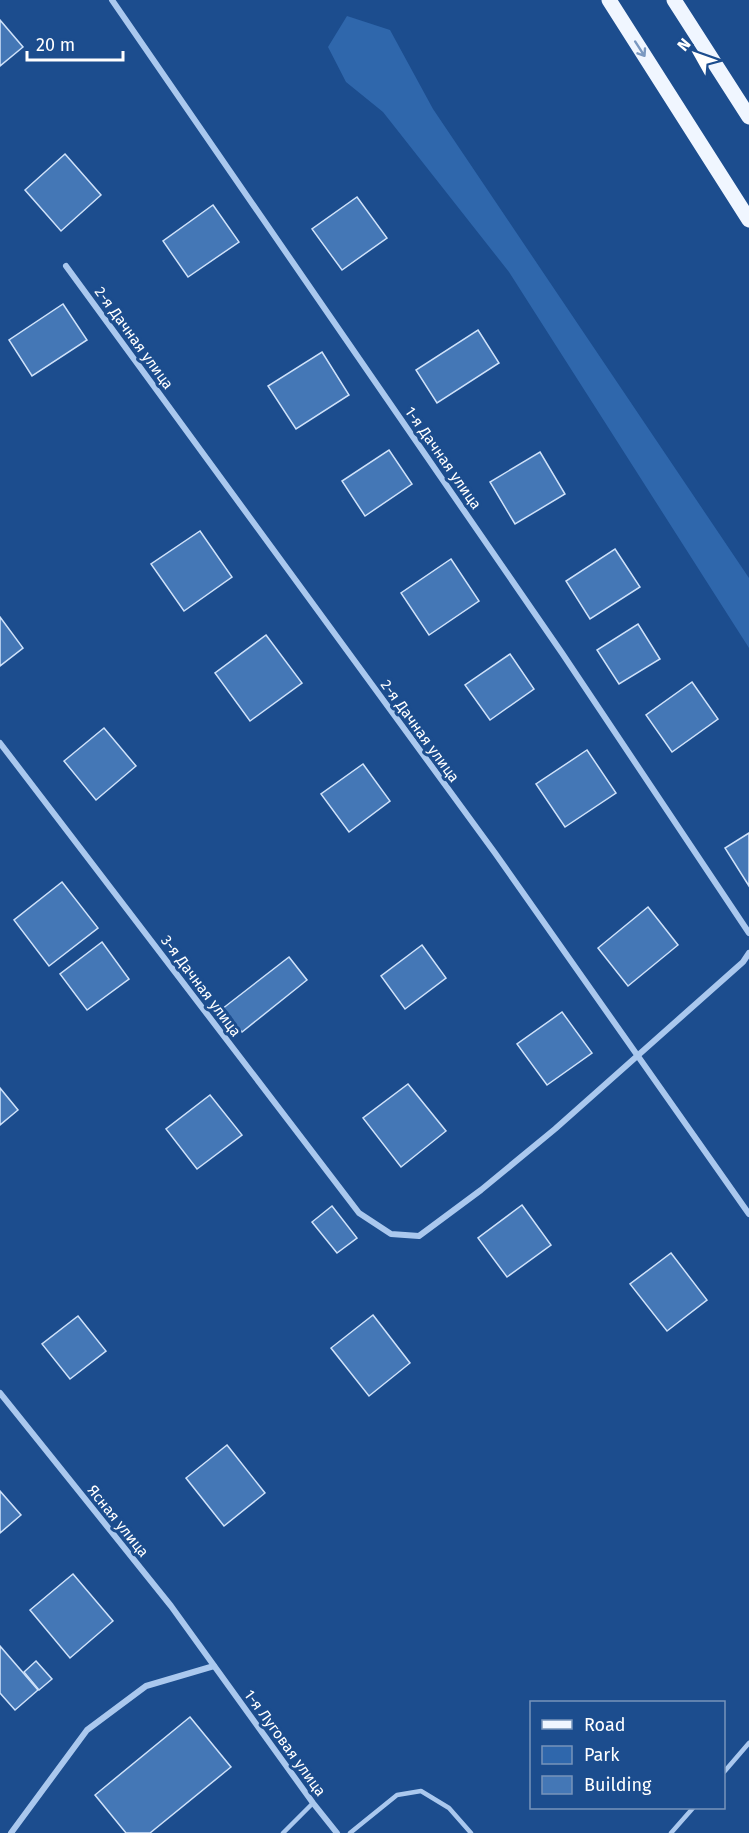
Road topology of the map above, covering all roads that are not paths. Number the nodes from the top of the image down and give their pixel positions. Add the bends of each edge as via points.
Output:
1 (112, 0) edge
2 (609, 0) edge
3 (674, 0) edge
4 (749, 117) edge
5 (749, 220) edge
6 (66, 266) dead end
7 (0, 743) edge
8 (749, 933) edge
9 (749, 953) edge
10 (637, 1057) junction
11 (749, 1214) edge
12 (0, 1393) edge
13 (214, 1666) junction
14 (749, 1743) edge
15 (725, 1770) edge
16 (313, 1803) junction
17 (692, 1809) edge
18 (12, 1833) edge
19 (283, 1833) edge
20 (338, 1833) edge
21 (350, 1833) edge
22 (471, 1833) edge
23 (671, 1833) edge

1 - 8 street, 1-я Дачная улица via 562,653
2 -> 5 main road
3 - 4 main road
6 - 10 street, 2-я Дачная улица via 495,853
7 - 10 street, 3-я Дачная улица via 360,1213 391,1234 419,1236 481,1190
9 - 10 street
10 - 11 street, 2-я Дачная улица
12 - 13 street, Ясная улица via 171,1606
13 - 16 street, 1-я Луговая улица
13 - 18 street via 146,1686 87,1730
14 - 15 lane
16 - 19 lane
16 - 20 street, 1-я Луговая улица
17 - 23 lane
21 - 22 lane via 397,1795 421,1791 449,1808

